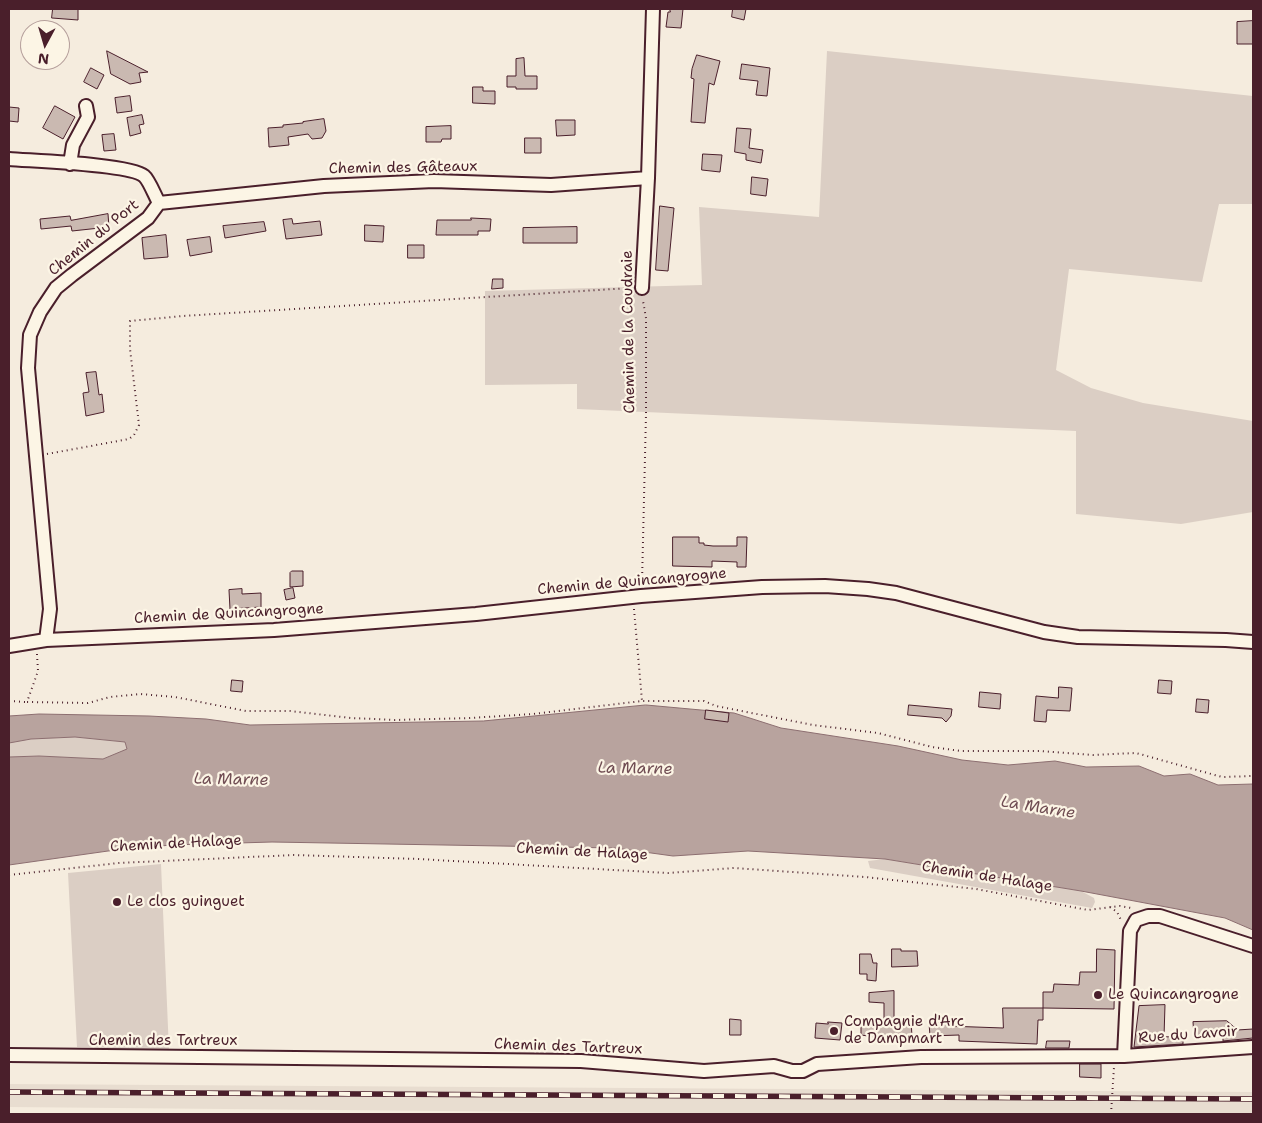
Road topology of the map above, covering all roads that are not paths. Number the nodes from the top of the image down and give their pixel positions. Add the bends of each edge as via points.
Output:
1 (653, 9) edge
2 (86, 106) dead end
3 (9, 159) edge
4 (70, 164) junction
5 (648, 178) junction
6 (159, 203) junction
7 (642, 288) road end
8 (41, 640) junction
9 (1253, 642) edge
10 (9, 646) edge
11 (1253, 946) edge
12 (1253, 1047) edge
13 (9, 1055) edge
14 (1124, 1056) junction

1 - 5 street, Chemin de la Coudraie
2 - 4 street via 88,117 73,145
3 - 4 street, Chemin du Port
4 - 6 street, Chemin du Port via 132,170 144,176
5 - 6 street, Chemin des Gâteaux via 551,185 434,181 324,186
5 - 7 street, Chemin de la Coudraie
6 - 8 street, Chemin du Port via 148,218 56,288 40,312 30,336 28,368 50,609
8 - 9 street, Chemin de Quincangrogne via 274,630 476,614 637,596 770,586 825,586 896,593 1044,632 1114,638
8 - 10 street, Chemin de Quincangrogne
11 - 14 street via 1160,916 1142,918 1130,931
12 - 14 street, Rue du Lavoir
13 - 14 street, Chemin des Tartreux via 581,1061 704,1071 774,1066 803,1071 817,1064 921,1057

